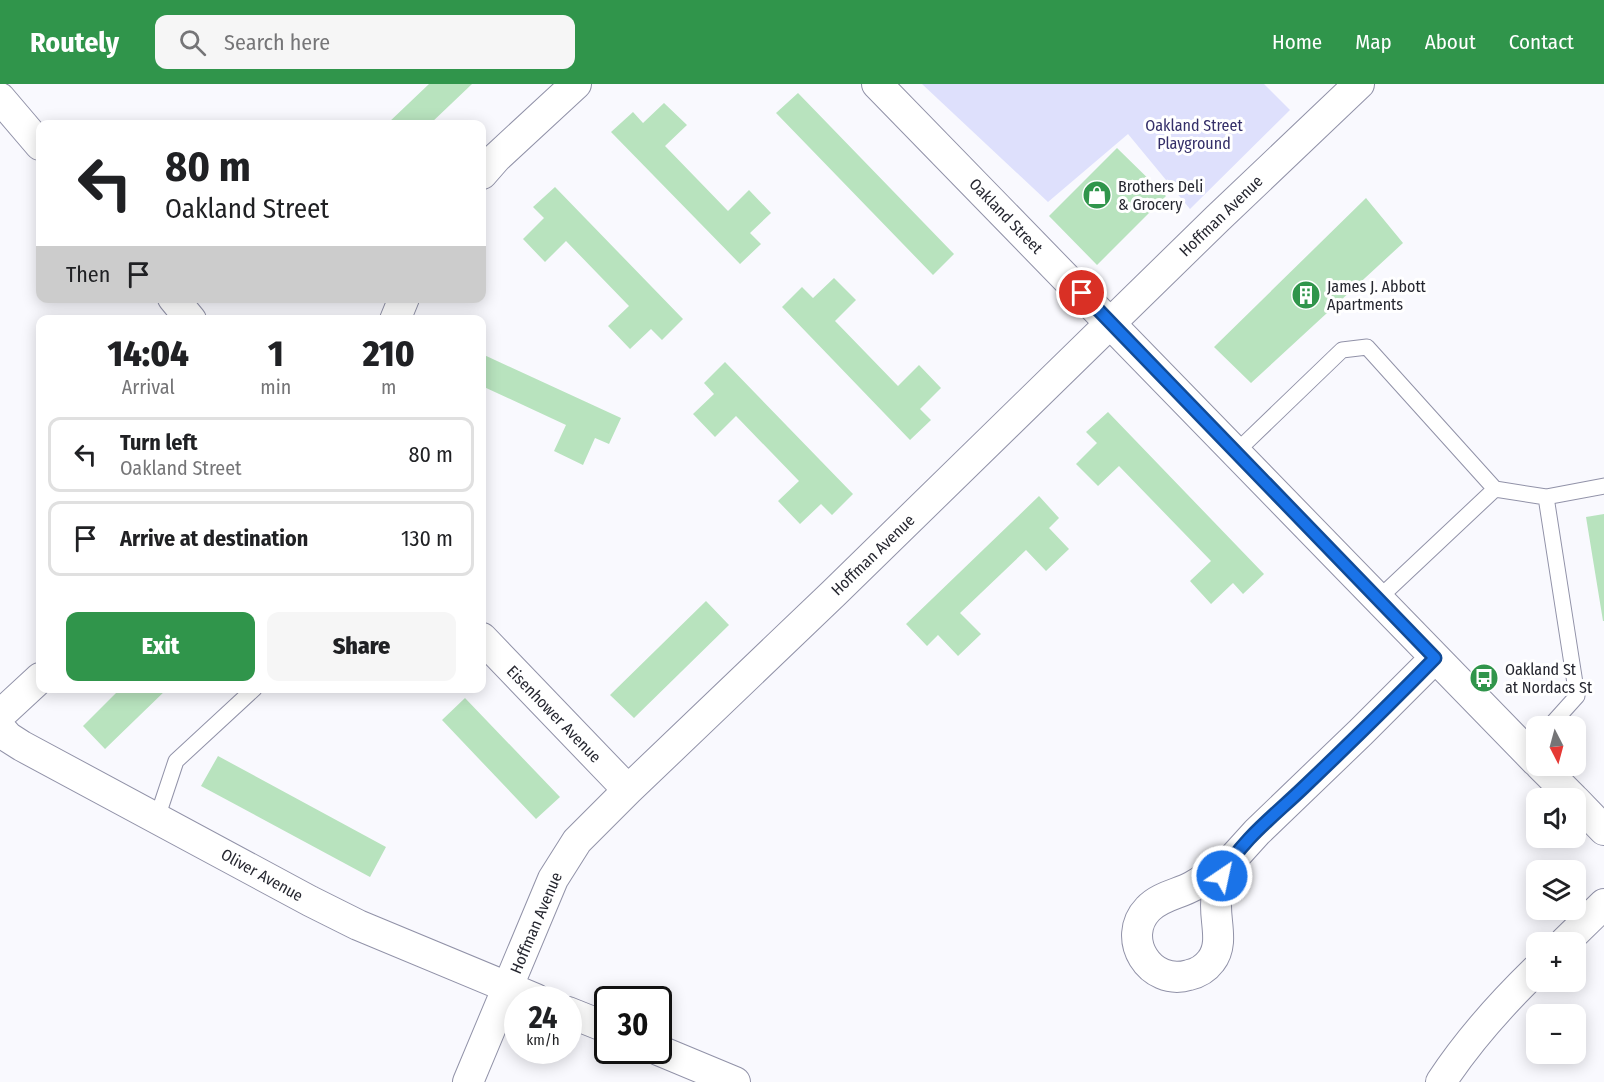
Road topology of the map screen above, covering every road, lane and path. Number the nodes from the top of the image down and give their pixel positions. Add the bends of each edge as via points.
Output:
1 (576, 84) edge
2 (877, 84) edge
3 (1359, 84) edge
4 (0, 98) edge
5 (36, 140) edge
6 (486, 169) edge
7 (177, 303) edge
8 (187, 315) edge
9 (1111, 323) junction
10 (1236, 452) junction
11 (1604, 486) edge
12 (1495, 489) junction
13 (1546, 496) junction
14 (1378, 599) junction
15 (486, 642) edge
16 (1435, 658) junction
17 (36, 682) edge
18 (250, 693) edge
19 (0, 715) edge
20 (1559, 716) edge
21 (0, 728) edge
22 (1526, 746) edge
23 (1554, 776) edge
24 (1564, 788) edge
25 (628, 790) junction
26 (1586, 811) edge
27 (157, 818) junction
28 (1604, 830) edge
29 (1228, 864) dead end
30 (1604, 904) edge
31 (1575, 932) edge
32 (1526, 980) edge
33 (506, 986) edge
34 (508, 986) edge
35 (504, 996) edge
36 (672, 1056) edge
37 (468, 1082) edge
38 (735, 1082) edge
39 (1441, 1082) edge

1 - 6 street
2 - 9 street, Oakland Street
3 - 9 street, Hoffman Avenue
4 - 5 street
7 - 8 street
9 - 10 street, Oakland Street
9 - 25 street, Hoffman Avenue
10 - 12 lane via 1342,350 1367,347
10 - 14 street, Oakland Street
11 - 13 lane
12 - 13 lane
12 - 14 lane
13 - 20 lane via 1577,696
14 - 16 street, Oakland Street
15 - 25 street, Eisenhower Avenue
16 - 22 street, Oakland Street
16 - 29 street
17 - 19 street
18 - 27 lane via 176,761
21 - 27 street, Oliver Avenue via 22,746
23 - 24 street, Oakland Street
25 - 34 street, Hoffman Avenue via 564,859
26 - 28 street, Oakland Street
27 - 33 street, Oliver Avenue via 358,925
30 - 31 street
32 - 39 street via 1454,1061
35 - 37 street, Hoffman Avenue
36 - 38 street

